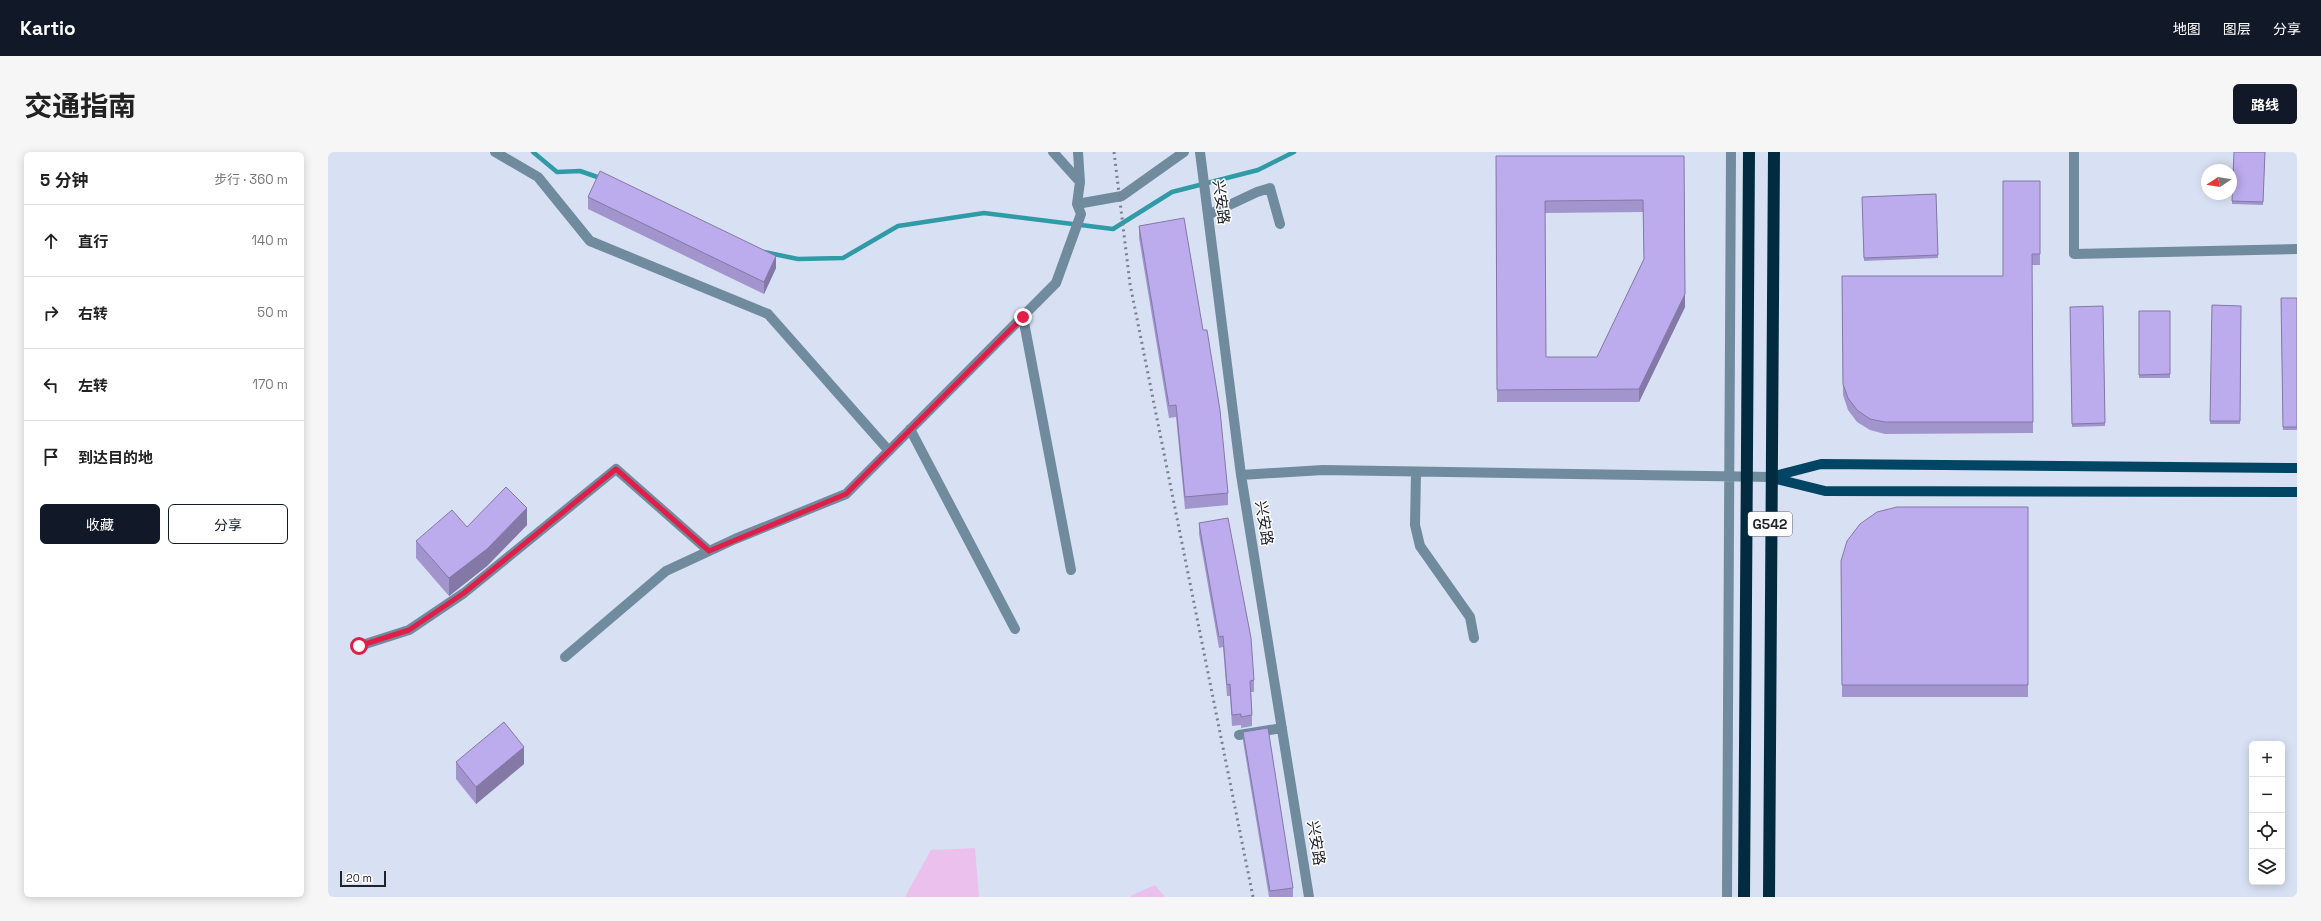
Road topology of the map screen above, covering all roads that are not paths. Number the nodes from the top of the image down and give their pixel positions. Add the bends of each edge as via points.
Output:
1 (495, 152) edge
2 (1053, 152) edge
3 (1078, 152) edge
4 (1184, 152) edge
5 (1731, 152) edge
6 (1749, 152) edge
7 (1774, 152) edge
8 (2074, 152) edge
9 (1200, 156) edge
10 (1080, 182) junction
11 (1077, 204) junction
12 (1208, 211) junction
13 (1280, 224) dead end
14 (2297, 249) edge
15 (1023, 317) junction
16 (910, 429) junction
17 (889, 451) junction
18 (2297, 468) edge
19 (1416, 472) junction
20 (1241, 475) junction
21 (1729, 476) junction
22 (1746, 477) junction
23 (1770, 477) junction
24 (2297, 492) edge
25 (709, 551) junction
26 (1071, 570) dead end
27 (1015, 629) dead end
28 (1474, 638) dead end
29 (359, 646) dead end
30 (565, 657) dead end
31 (1282, 728) junction
32 (1238, 735) dead end
33 (1309, 897) edge
34 (1727, 897) edge
35 (1744, 897) edge
36 (1769, 897) edge

1 - 17 street via 538,177 590,241 768,314
2 - 10 street
3 - 10 street
4 - 11 street via 1122,196
5 - 21 street
6 - 22 highway, G542
7 - 23 highway, G542
8 - 14 street via 2074,254
9 - 12 street, 兴安路
10 - 11 street
11 - 15 street via 1081,214 1056,283
12 - 13 street via 1270,188
12 - 20 street, 兴安路
15 - 16 street
15 - 26 street
16 - 17 street
16 - 27 street
17 - 25 street via 846,494
18 - 23 main road via 1821,464
19 - 20 street via 1323,470
19 - 21 street
19 - 28 street via 1415,525 1420,546 1470,617
20 - 31 street, 兴安路
21 - 22 street
21 - 34 street
22 - 23 street
22 - 35 highway, G542
23 - 24 main road via 1825,491
23 - 36 highway, G542
25 - 29 street via 616,469 464,593 409,630
25 - 30 street via 666,571
31 - 32 street
31 - 33 street, 兴安路

